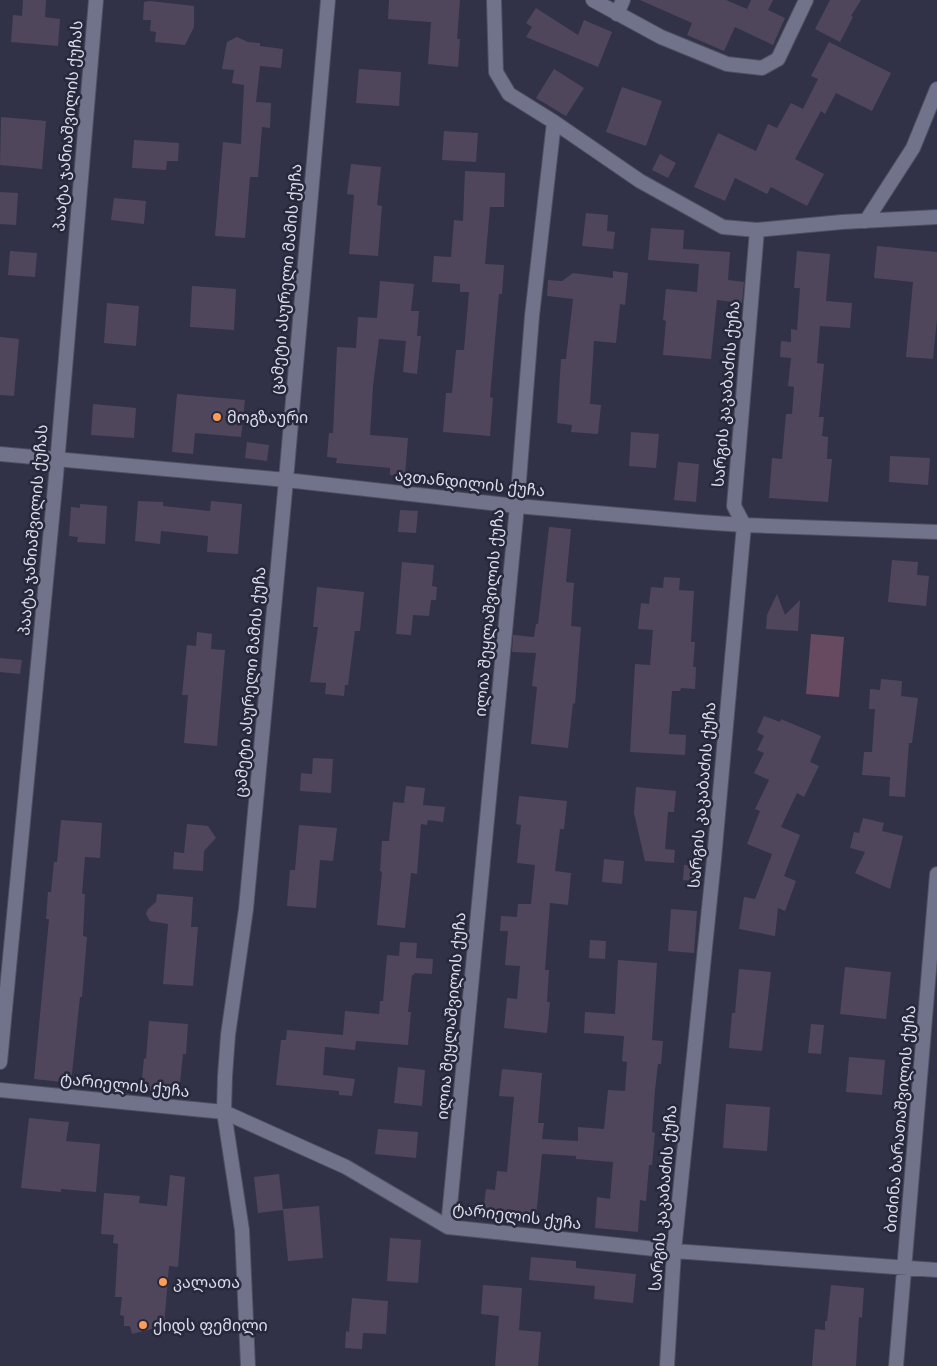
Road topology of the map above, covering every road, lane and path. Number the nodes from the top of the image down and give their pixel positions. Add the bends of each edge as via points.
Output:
1 (96, 0) edge
2 (328, 0) edge
3 (494, 0) edge
4 (593, 0) edge
5 (623, 0) edge
6 (806, 0) edge
7 (617, 14) junction
8 (937, 89) edge
9 (554, 122) junction
10 (937, 217) edge
11 (866, 221) junction
12 (757, 230) junction
13 (0, 454) edge
14 (58, 459) junction
15 (286, 480) junction
16 (517, 506) junction
17 (744, 525) junction
18 (937, 532) edge
19 (937, 874) edge
20 (0, 1062) edge
21 (0, 1090) edge
22 (224, 1112) junction
23 (448, 1228) junction
24 (674, 1251) junction
25 (906, 1267) junction
26 (937, 1270) edge
27 (248, 1366) edge
28 (667, 1366) edge
29 (896, 1366) edge

1 - 14 street, პაატა ჯანიაშვილის ქუჩას
2 - 15 street, ცამეტი ასურელი მამის ქუჩა
3 - 9 street via 496,72 509,94
4 - 7 street
5 - 7 street
6 - 7 street via 778,58 762,68 727,64 661,37
8 - 11 street via 913,148
9 - 12 street via 640,181 723,227
9 - 16 street, ილია შეყლაშვილის ქუჩა via 532,316
10 - 11 street
11 - 12 street
12 - 17 street, სარგის კაკაბაძის ქუჩა via 734,506
13 - 14 street, ავთანდილის ქუჩა
14 - 15 street, ავთანდილის ქუჩა
14 - 20 street, პაატა ჯანიაშვილის ქუჩას
15 - 16 street, ავთანდილის ქუჩა
15 - 22 street, ცამეტი ასურელი მამის ქუჩა via 246,909 228,1035
16 - 17 street, ავთანდილის ქუჩა
16 - 23 street, ილია შეყლაშვილის ქუჩა
17 - 18 street, ავთანდილის ქუჩა
17 - 24 street, სარგის კაკაბაძის ქუჩა
19 - 25 street, ბიძინა ბარათაშვილის ქუჩა
21 - 22 street, ტარიელის ქუჩა
22 - 23 street, ტარიელის ქუჩა via 346,1167
22 - 27 street, ცამეტი ასურელი მამის ქუჩა via 242,1230
23 - 24 street, ტარიელის ქუჩა
24 - 25 street, ტარიელის ქუჩა
24 - 28 street, სარგის კაკაბაძის ქუჩა
25 - 26 street, ტარიელის ქუჩა
25 - 29 street, ბიძინა ბარათაშვილის ქუჩა

